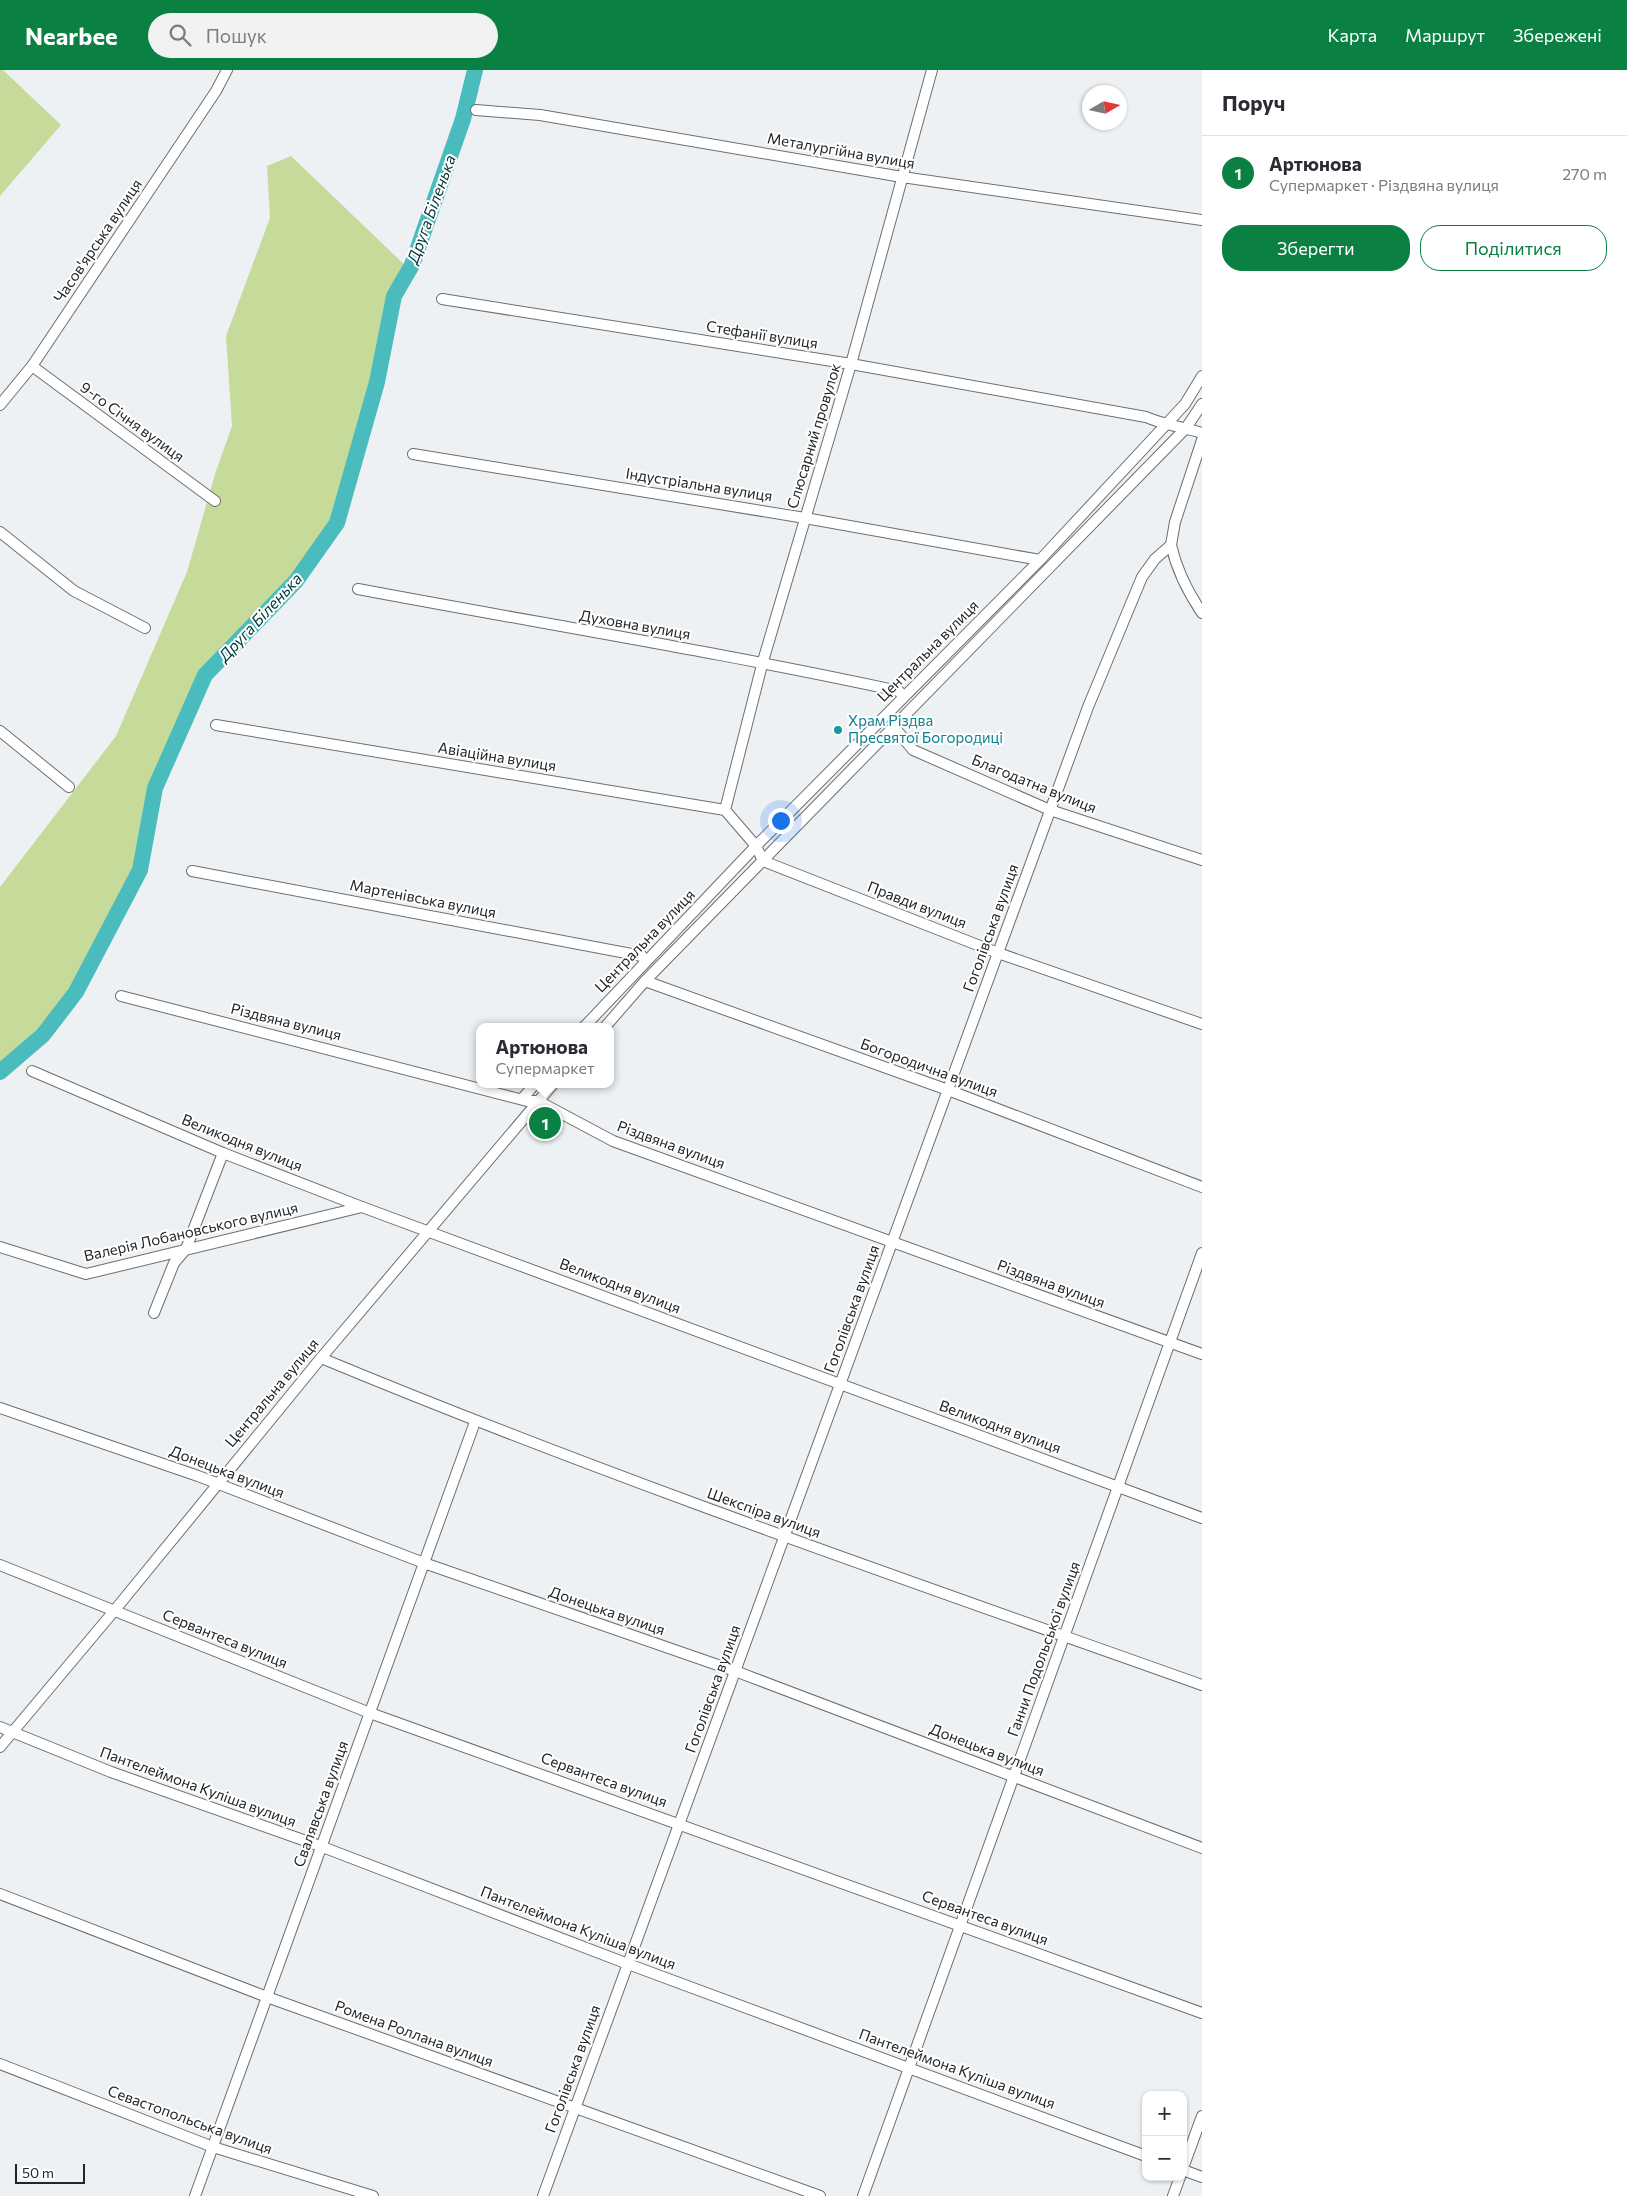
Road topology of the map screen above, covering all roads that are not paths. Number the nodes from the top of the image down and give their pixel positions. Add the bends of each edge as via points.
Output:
1 (228, 70) edge
2 (932, 70) edge
3 (476, 110) dead end
4 (902, 177) junction
5 (1202, 220) edge
6 (442, 300) dead end
7 (851, 364) junction
8 (32, 366) junction
9 (1202, 376) edge
10 (1202, 404) edge
11 (0, 405) edge
12 (1164, 425) junction
13 (1186, 428) junction
14 (1202, 433) edge
15 (1202, 440) edge
16 (413, 454) dead end
17 (215, 501) dead end
18 (805, 518) junction
19 (0, 532) edge
20 (1170, 545) junction
21 (1040, 560) junction
22 (358, 589) dead end
23 (1202, 613) edge
24 (145, 628) dead end
25 (763, 661) junction
26 (903, 698) junction
27 (216, 725) dead end
28 (895, 728) junction
29 (0, 731) edge
30 (69, 787) dead end
31 (725, 810) junction
32 (1050, 810) junction
33 (756, 846) junction
34 (1202, 860) edge
35 (763, 861) junction
36 (192, 871) dead end
37 (998, 953) junction
38 (645, 961) junction
39 (645, 981) junction
40 (122, 996) dead end
41 (588, 1023) edge
42 (608, 1023) edge
43 (1202, 1024) edge
44 (32, 1071) dead end
45 (476, 1087) edge
46 (479, 1088) edge
47 (532, 1088) edge
48 (549, 1088) edge
49 (948, 1090) junction
50 (522, 1099) junction
51 (538, 1101) junction
52 (223, 1153) junction
53 (1202, 1187) edge
54 (362, 1207) junction
55 (429, 1230) junction
56 (892, 1242) junction
57 (0, 1247) edge
58 (186, 1248) junction
59 (1202, 1253) edge
60 (154, 1313) dead end
61 (1170, 1343) junction
62 (1202, 1354) edge
63 (321, 1358) junction
64 (840, 1385) junction
65 (0, 1408) edge
66 (475, 1422) junction
67 (216, 1484) junction
68 (1118, 1487) junction
69 (1202, 1518) edge
70 (784, 1536) junction
71 (424, 1563) junction
72 (0, 1564) edge
73 (114, 1611) junction
74 (1064, 1636) junction
75 (735, 1671) junction
76 (1202, 1685) edge
77 (370, 1713) junction
78 (0, 1727) edge
79 (13, 1732) junction
80 (0, 1747) edge
81 (1014, 1777) junction
82 (680, 1823) junction
83 (320, 1846) junction
84 (1202, 1848) edge
85 (0, 1894) edge
86 (961, 1925) junction
87 (628, 1964) junction
88 (267, 1997) junction
89 (1202, 2013) edge
90 (0, 2064) edge
91 (909, 2066) junction
92 (576, 2107) junction
93 (1202, 2116) edge
94 (213, 2147) junction
95 (1142, 2154) edge
96 (1187, 2158) edge
97 (1187, 2171) edge
98 (1202, 2177) edge
99 (1179, 2181) edge
100 (194, 2196) edge
101 (373, 2196) edge
102 (543, 2196) edge
103 (820, 2196) edge
104 (863, 2196) edge
105 (1173, 2196) edge

1 - 8 street, Часов'ярська вулиця
2 - 4 street, Слюсарний провулок
3 - 4 street, Металургійна вулиця via 540,115
4 - 5 street, Металургійна вулиця
4 - 7 street, Слюсарний провулок
6 - 7 street, Стефанії вулиця
7 - 12 street, Стефанії вулиця via 1146,416
7 - 18 street, Слюсарний провулок
8 - 11 street, Часов'ярська вулиця
8 - 17 street, 9-го Січня вулиця
9 - 12 street, Центральна вулиця via 1185,404
10 - 13 street, Центральна вулиця
12 - 13 street, Стефанії вулиця
12 - 21 street, Центральна вулиця
13 - 14 street
13 - 28 street, Центральна вулиця
15 - 20 street
16 - 18 street, Індустріальна вулиця
18 - 21 street, Індустріальна вулиця
18 - 25 street, Слюсарний провулок
19 - 24 street via 74,591
20 - 23 street via 1185,589
20 - 32 street, Гоголівська вулиця via 1142,577
21 - 26 street, Центральна вулиця
22 - 25 street, Духовна вулиця via 557,627
25 - 26 street, Духовна вулиця via 898,691
25 - 31 street, Слюсарний провулок
26 - 33 street, Центральна вулиця
27 - 31 street, Авіаційна вулиця
28 - 32 street, Благодатна вулиця via 913,750
28 - 35 street, Центральна вулиця
29 - 30 street
31 - 33 street
32 - 34 street, Благодатна вулиця
32 - 37 street, Гоголівська вулиця
33 - 35 street
33 - 38 street, Центральна вулиця
35 - 37 street, Правди вулиця
35 - 39 street, Центральна вулиця
36 - 38 street, Мартенівська вулиця via 642,956
37 - 43 street, Правди вулиця
37 - 49 street, Гоголівська вулиця
38 - 41 street, Центральна вулиця
39 - 42 street, Центральна вулиця
39 - 49 street, Богородична вулиця
40 - 45 street, Різдвяна вулиця
44 - 52 street, Великодня вулиця
46 - 50 street, Різдвяна вулиця
47 - 50 street
48 - 51 street, Центральна вулиця
49 - 53 street, Богородична вулиця
49 - 56 street, Гоголівська вулиця
50 - 51 street, Різдвяна вулиця
51 - 55 street, Центральна вулиця
51 - 56 street, Різдвяна вулиця via 613,1141
52 - 54 street, Великодня вулиця
52 - 58 street
54 - 55 street, Великодня вулиця
54 - 58 street, Валерія Лобановського вулиця
55 - 63 street, Центральна вулиця
55 - 64 street, Великодня вулиця
56 - 61 street, Різдвяна вулиця
56 - 64 street, Гоголівська вулиця
57 - 58 street, Валерія Лобановського вулиця via 86,1274
58 - 60 street via 174,1263
59 - 61 street, Ганни Подольської вулиця
61 - 62 street, Різдвяна вулиця
61 - 68 street, Ганни Подольської вулиця
63 - 66 street, Шекспіра вулиця
63 - 67 street, Центральна вулиця
64 - 68 street, Великодня вулиця
64 - 70 street, Гоголівська вулиця
65 - 67 street, Донецька вулиця
66 - 70 street, Шекспіра вулиця
66 - 71 street, Свалявська вулиця
67 - 71 street, Донецька вулиця
67 - 73 street, Центральна вулиця
68 - 69 street, Великодня вулиця
68 - 74 street, Ганни Подольської вулиця
70 - 74 street, Шекспіра вулиця
70 - 75 street, Гоголівська вулиця
71 - 75 street, Донецька вулиця
71 - 77 street, Свалявська вулиця
72 - 73 street, Сервантеса вулиця
73 - 77 street, Сервантеса вулиця
73 - 79 street, Центральна вулиця
74 - 76 street, Шекспіра вулиця
74 - 81 street, Ганни Подольської вулиця
75 - 81 street, Донецька вулиця
75 - 82 street, Гоголівська вулиця
77 - 82 street, Сервантеса вулиця
77 - 83 street, Свалявська вулиця
78 - 79 street, Пантелеймона Куліша вулиця
79 - 80 street, Центральна вулиця
79 - 83 street, Пантелеймона Куліша вулиця via 111,1772
81 - 84 street, Донецька вулиця
81 - 86 street, Ганни Подольської вулиця
82 - 86 street, Сервантеса вулиця
82 - 87 street, Гоголівська вулиця
83 - 87 street, Пантелеймона Куліша вулиця
83 - 88 street, Свалявська вулиця
85 - 88 street, Ромена Роллана вулиця
86 - 89 street, Сервантеса вулиця
86 - 91 street, Ганни Подольської вулиця
87 - 91 street, Пантелеймона Куліша вулиця
87 - 92 street, Гоголівська вулиця
88 - 92 street, Ромена Роллана вулиця
88 - 94 street, Свалявська вулиця
90 - 94 street, Севастопольська вулиця
91 - 95 street, Пантелеймона Куліша вулиця
91 - 104 street, Ганни Подольської вулиця
92 - 102 street, Гоголівська вулиця
92 - 103 street, Ромена Роллана вулиця
93 - 96 street
94 - 100 street, Свалявська вулиця
94 - 101 street, Севастопольська вулиця
97 - 98 street
99 - 105 street

